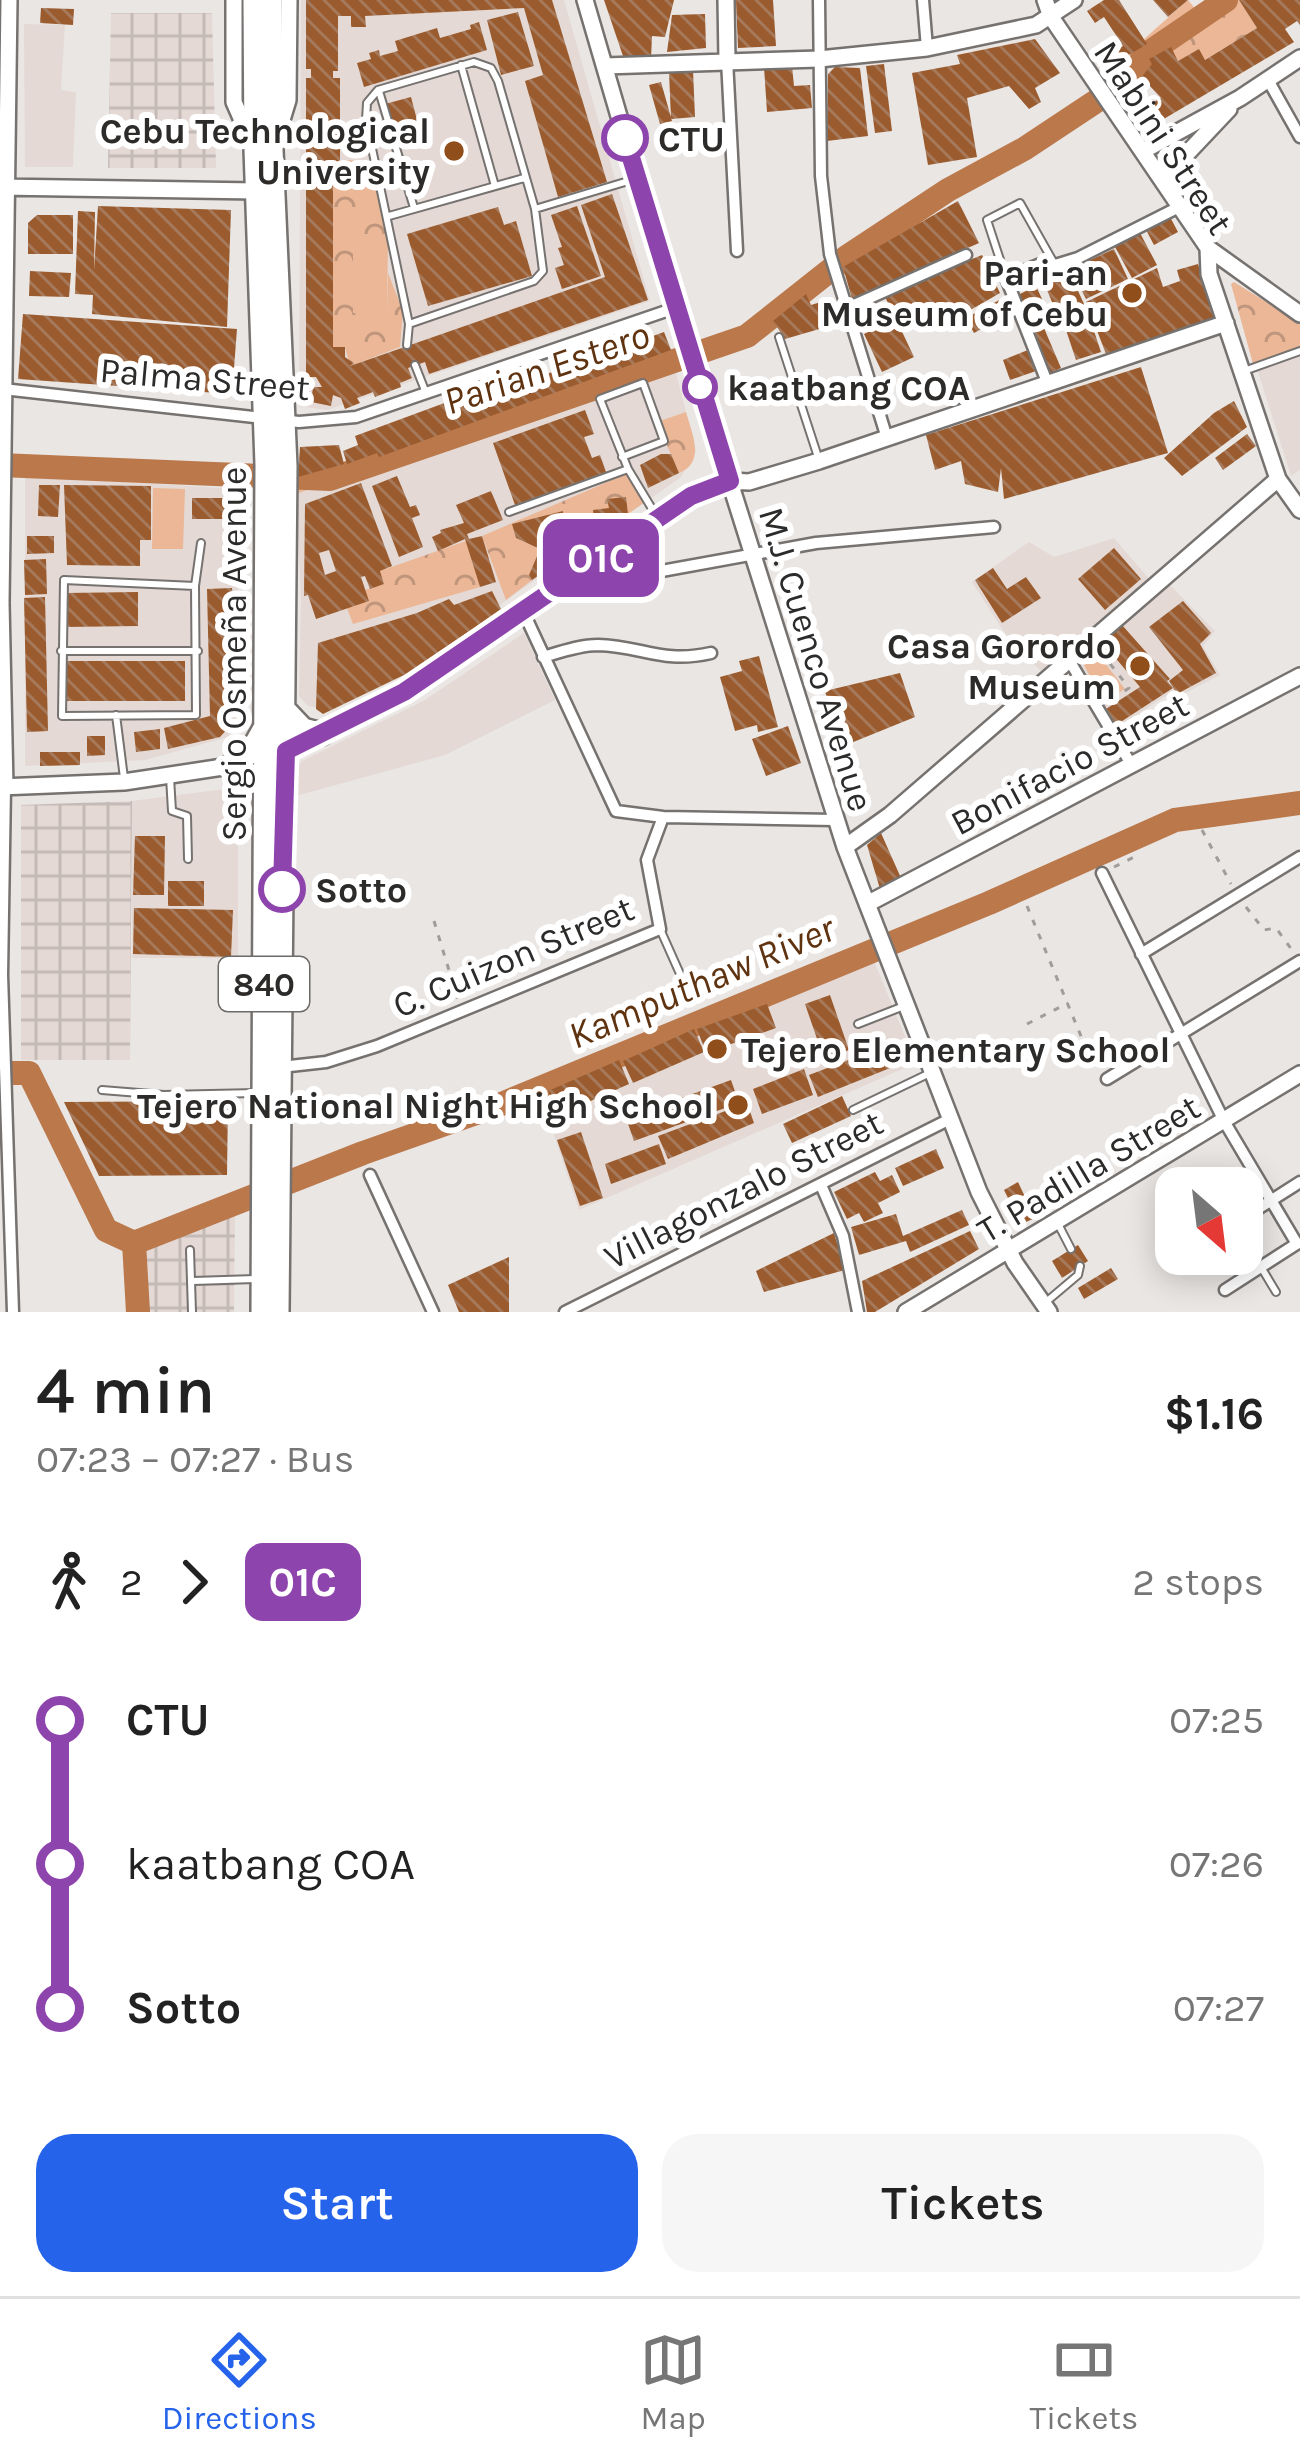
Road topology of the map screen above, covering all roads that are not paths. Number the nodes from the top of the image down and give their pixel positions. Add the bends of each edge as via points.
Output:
1 (9, 0) edge
2 (234, 0) edge
3 (254, 0) edge
4 (272, 0) edge
5 (289, 0) edge
6 (585, 0) edge
7 (725, 0) edge
8 (819, 0) edge
9 (923, 0) edge
10 (1045, 0) edge
11 (1074, 0) edge
12 (1051, 17) junction
13 (927, 48) junction
14 (1300, 58) edge
15 (819, 59) junction
16 (727, 61) junction
17 (461, 65) junction
18 (605, 66) junction
19 (1268, 80) junction
20 (378, 91) junction
21 (1240, 98) junction
22 (1300, 137) edge
23 (264, 150) junction
24 (1143, 152) junction
25 (525, 177) junction
26 (637, 178) junction
27 (1163, 179) junction
28 (495, 186) junction
29 (3, 187) edge
30 (257, 191) junction
31 (1181, 206) junction
32 (414, 208) junction
33 (535, 209) junction
34 (389, 216) junction
35 (3, 218) edge
36 (1208, 248) junction
37 (737, 251) dead end
38 (967, 254) dead end
39 (1055, 265) junction
40 (1006, 278) junction
41 (675, 308) junction
42 (845, 309) junction
43 (1300, 314) edge
44 (1226, 323) junction
45 (410, 324) junction
46 (779, 337) dead end
47 (407, 344) dead end
48 (1300, 351) edge
49 (415, 365) dead end
50 (1244, 371) junction
51 (1047, 382) junction
52 (2, 389) edge
53 (426, 393) junction
54 (275, 418) junction
55 (887, 438) junction
56 (622, 457) junction
57 (819, 460) junction
58 (3, 465) edge
59 (628, 469) junction
60 (1277, 479) junction
61 (730, 481) junction
62 (275, 508) junction
63 (1300, 510) edge
64 (509, 512) dead end
65 (658, 518) junction
66 (994, 527) dead end
67 (201, 543) dead end
68 (753, 554) junction
69 (580, 573) junction
70 (195, 586) junction
71 (1, 603) edge
72 (523, 610) junction
73 (61, 651) junction
74 (198, 651) junction
75 (711, 653) dead end
76 (543, 657) junction
77 (1069, 660) junction
78 (1300, 676) edge
79 (285, 710) junction
80 (116, 715) junction
81 (266, 723) junction
82 (322, 734) junction
83 (276, 754) junction
84 (1131, 764) junction
85 (236, 765) junction
86 (170, 777) junction
87 (124, 782) junction
88 (3, 787) edge
89 (266, 787) junction
90 (663, 817) junction
91 (835, 820) junction
92 (845, 847) junction
93 (1300, 857) edge
94 (188, 859) dead end
95 (1102, 873) road end
96 (867, 904) junction
97 (660, 929) junction
98 (1, 942) edge
99 (1142, 954) junction
100 (1300, 961) edge
101 (689, 994) dead end
102 (1, 1005) edge
103 (904, 1006) junction
104 (858, 1024) dead end
105 (1181, 1033) junction
106 (281, 1066) junction
107 (930, 1073) junction
108 (1300, 1074) edge
109 (1107, 1079) road end
110 (102, 1090) dead end
111 (264, 1093) junction
112 (853, 1110) dead end
113 (948, 1120) junction
114 (1224, 1121) junction
115 (370, 1175) dead end
116 (272, 1177) junction
117 (1300, 1182) edge
118 (821, 1185) junction
119 (1269, 1201) junction
120 (1263, 1205) edge
121 (272, 1214) junction
122 (1057, 1222) junction
123 (1299, 1243) edge
124 (1071, 1249) dead end
125 (190, 1250) dead end
126 (1009, 1251) junction
127 (1080, 1266) dead end
128 (1263, 1266) edge
129 (1263, 1270) edge
130 (1248, 1275) edge
131 (263, 1279) junction
132 (193, 1281) junction
133 (1225, 1289) dead end
134 (1276, 1292) dead end
135 (1046, 1308) edge
136 (13, 1312) edge
137 (193, 1312) edge
138 (262, 1312) edge
139 (278, 1312) edge
140 (433, 1312) edge
141 (566, 1312) edge
142 (858, 1312) edge
143 (906, 1312) edge

1 - 29 street
2 - 23 street, Sergio Osmeña Avenue / 840 via 234,102
3 - 23 highway, 840
4 - 23 highway, 840
5 - 23 street, Sergio Osmeña Avenue / 840 via 288,100
6 - 18 street, M.J. Cuenco Avenue
7 - 16 street
8 - 15 street
9 - 13 street
10 - 12 street, Mabini Street
11 - 12 street
12 - 13 street
12 - 24 street, Mabini Street
13 - 15 street
14 - 19 street
15 - 16 street
15 - 42 street via 822,189
16 - 18 street
16 - 37 street
17 - 20 lane
17 - 25 lane via 491,68
17 - 28 lane
18 - 26 street, M.J. Cuenco Avenue
19 - 21 street
19 - 22 street
20 - 32 lane
20 - 34 lane via 366,120
21 - 24 street
21 - 27 street
23 - 30 highway, Sergio Osmeña Avenue / 840
23 - 54 highway, Sergio Osmeña Avenue / 840
24 - 27 street, Mabini Street
25 - 28 lane
25 - 33 lane
26 - 33 lane
26 - 41 street, M.J. Cuenco Avenue
27 - 31 street, Mabini Street
28 - 32 lane
29 - 30 street
29 - 35 street
30 - 54 highway, Sergio Osmeña Avenue / 840
31 - 36 street, Mabini Street
31 - 39 street
32 - 34 lane
33 - 45 lane via 543,271 535,281
34 - 45 lane
35 - 52 street
36 - 43 street
36 - 44 street, Mabini Street via 1208,274
38 - 42 street
39 - 40 street
39 - 40 lane via 1020,203 987,220
40 - 51 street
41 - 53 street, Palma Street
41 - 61 street, M.J. Cuenco Avenue
42 - 55 street
44 - 50 street, Mabini Street
44 - 51 street
45 - 47 lane
46 - 57 lane
48 - 50 lane
49 - 53 lane
50 - 60 street, Mabini Street
51 - 55 street
52 - 54 street, Palma Street
52 - 58 street
53 - 54 street, Palma Street via 356,417
54 - 62 highway, Sergio Osmeña Avenue / 840
55 - 57 street
56 - 56 lane via 664,441 643,383 600,399
56 - 59 lane
57 - 61 street
58 - 71 street
59 - 64 lane
59 - 65 lane
60 - 63 street, Mabini Street
60 - 77 street
61 - 65 street
61 - 68 street, M.J. Cuenco Avenue
62 - 79 highway, Sergio Osmeña Avenue / 840
62 - 81 highway, Sergio Osmeña Avenue / 840
65 - 69 street
66 - 68 street
67 - 70 lane
68 - 69 street via 634,576
68 - 91 street, M.J. Cuenco Avenue
69 - 72 street
70 - 73 lane via 64,580
70 - 74 lane
71 - 88 street
72 - 76 street
72 - 82 street via 404,692
73 - 74 lane
73 - 80 lane via 62,716
74 - 80 lane via 196,715
75 - 76 street via 684,659 598,645
76 - 90 street via 611,805
77 - 84 street
77 - 92 street
78 - 84 street, Bonifacio Street
79 - 82 highway via 303,729
79 - 83 highway, Sergio Osmeña Avenue / 840
80 - 87 lane
81 - 83 highway, Sergio Osmeña Avenue / 840
81 - 85 highway
82 - 83 street
83 - 85 street
83 - 89 highway, Sergio Osmeña Avenue / 840
83 - 106 highway, Sergio Osmeña Avenue / 840
84 - 96 street, Bonifacio Street
85 - 86 street
85 - 89 highway via 256,771
86 - 87 street
86 - 94 lane via 171,808 187,816
87 - 88 street
88 - 98 street
89 - 111 highway, Sergio Osmeña Avenue / 840
90 - 91 street
90 - 97 street, C. Cuizon Street via 647,860
91 - 92 street, M.J. Cuenco Avenue
92 - 96 street, M.J. Cuenco Avenue
93 - 99 street
95 - 99 street
96 - 103 street, M.J. Cuenco Avenue
97 - 101 lane
97 - 106 street, C. Cuizon Street via 346,1057
98 - 102 street
99 - 105 street
100 - 105 street
102 - 136 street
103 - 104 lane
103 - 107 street, M.J. Cuenco Avenue
105 - 109 street
105 - 114 street
106 - 116 highway, Sergio Osmeña Avenue / 840
107 - 112 lane
107 - 113 street, M.J. Cuenco Avenue
108 - 114 street, T. Padilla Street
110 - 111 lane
111 - 116 highway, Sergio Osmeña Avenue / 840
113 - 118 street, Villagonzalo Street
113 - 126 street, M.J. Cuenco Avenue
114 - 119 street
114 - 122 street, T. Padilla Street
115 - 140 street
116 - 121 highway, Sergio Osmeña Avenue / 840
117 - 119 street
118 - 141 street, Villagonzalo Street
118 - 142 street via 843,1236
119 - 120 street
119 - 123 street
121 - 131 highway, Sergio Osmeña Avenue / 840
121 - 139 highway, Sergio Osmeña Avenue / 840
122 - 124 lane
122 - 126 street, T. Padilla Street
123 - 128 street
125 - 132 lane
126 - 135 street, M.J. Cuenco Avenue
126 - 143 street, T. Padilla Street
127 - 135 lane
129 - 134 lane
130 - 133 street
131 - 132 lane
131 - 138 highway, Sergio Osmeña Avenue / 840
132 - 137 lane

